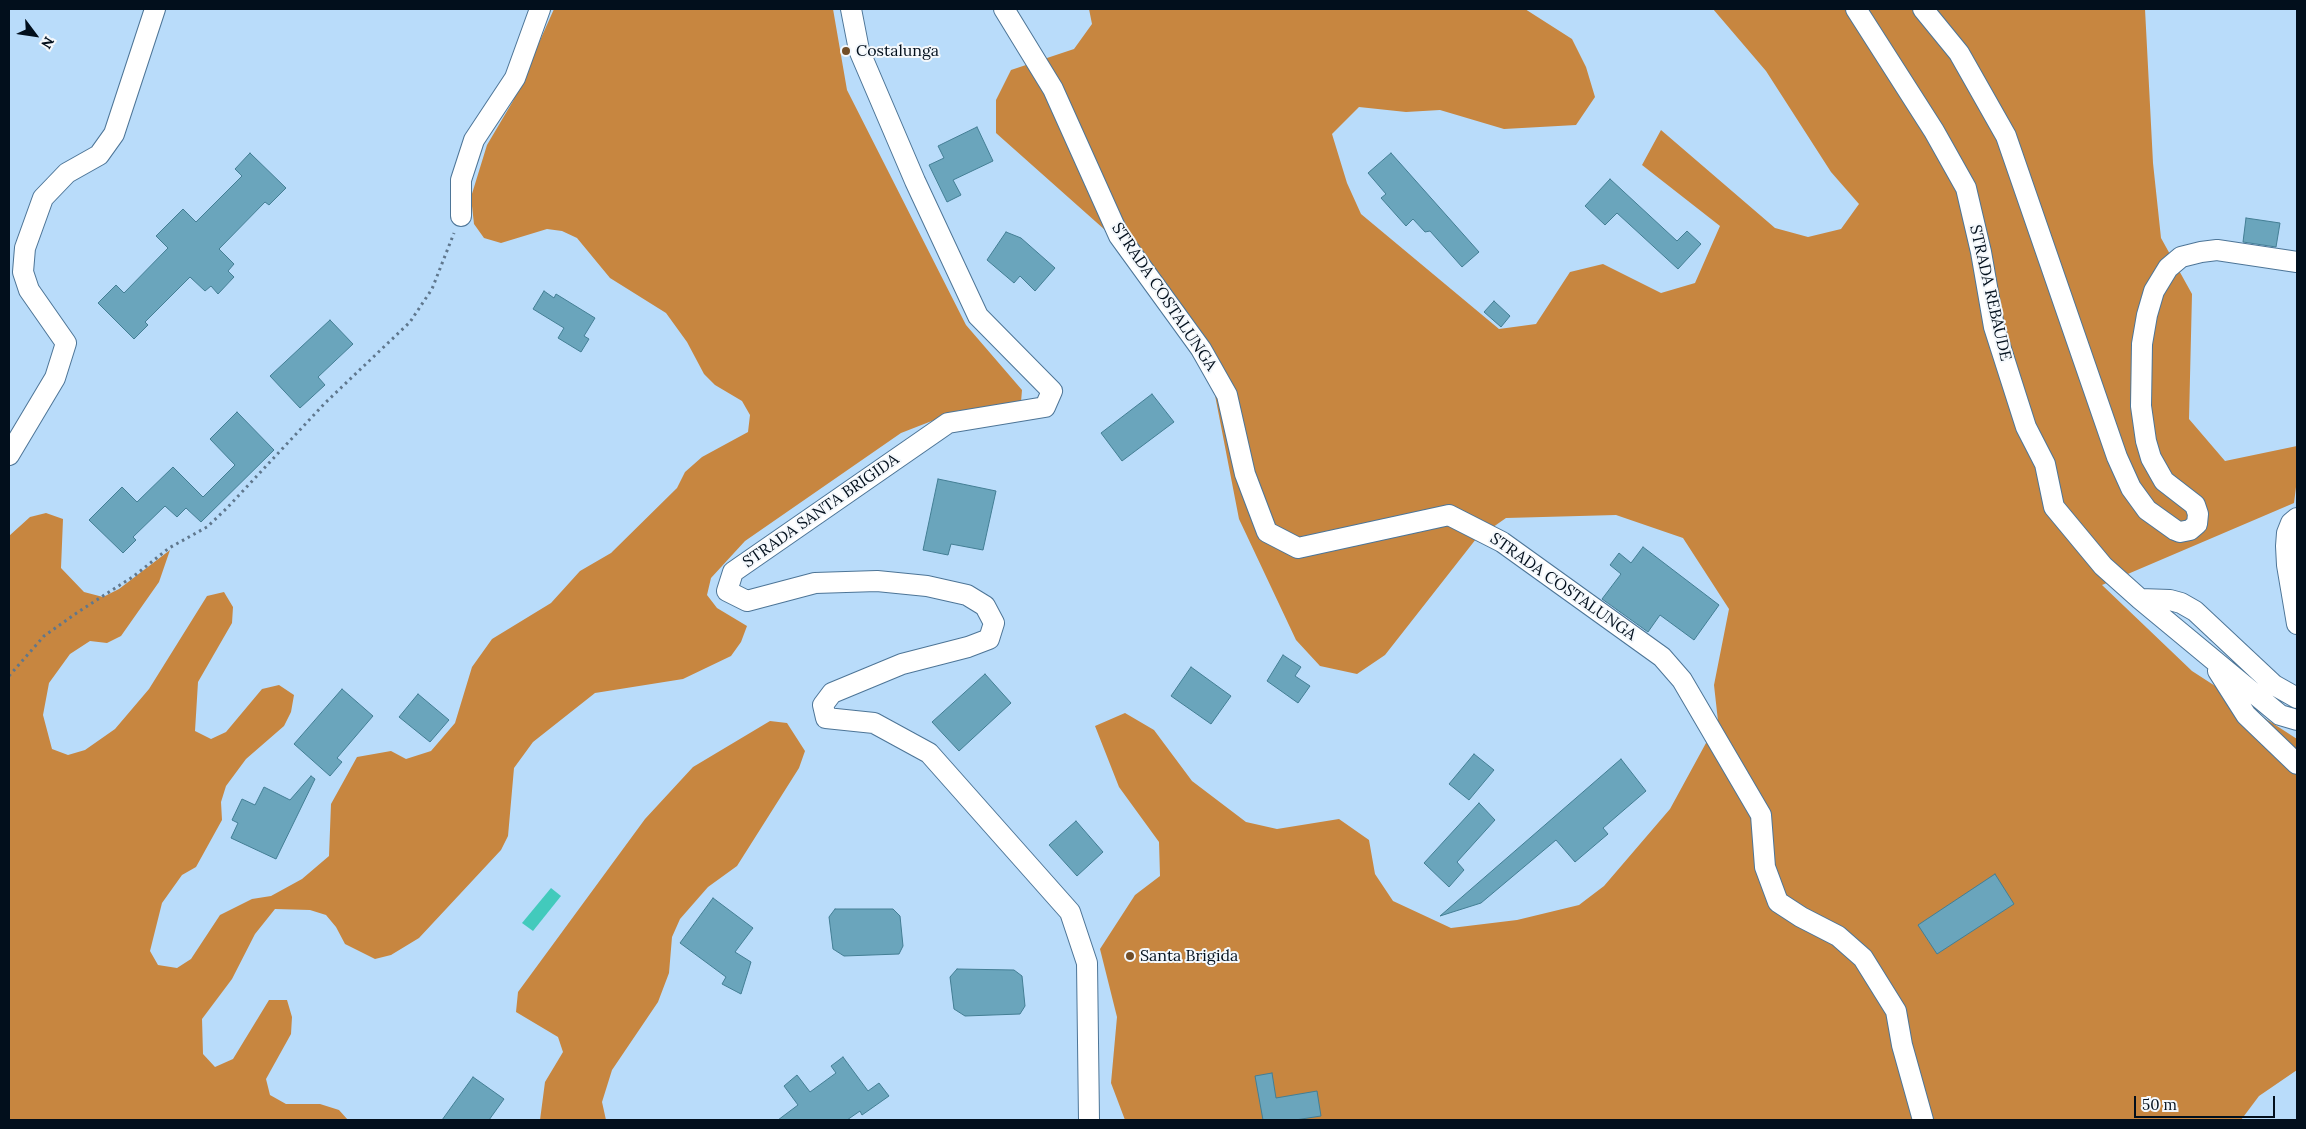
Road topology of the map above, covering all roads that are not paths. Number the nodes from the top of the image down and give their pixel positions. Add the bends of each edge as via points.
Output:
1 (155, 9) edge
2 (540, 9) edge
3 (851, 9) edge
4 (1004, 9) edge
5 (1856, 9) edge
6 (1922, 9) edge
7 (460, 216) road end
8 (2297, 262) edge
9 (9, 455) edge
10 (2297, 518) edge
11 (2140, 599) junction
12 (2297, 624) edge
13 (2207, 655) junction
14 (2297, 698) edge
15 (2297, 720) edge
16 (2297, 764) edge
17 (1089, 1120) edge
18 (1922, 1120) edge

1 - 9 street via 114,134 100,155 67,173 43,198 25,248 23,272 29,290 66,343 55,378
2 - 7 street via 515,78 474,140 461,180
3 - 17 street, STRADA SANTA BRIGIDA via 859,50 978,316 1052,391 1045,407 948,424 733,572 727,591 747,600 815,583 877,581 927,586 966,595 985,606 994,623 990,639 902,664 832,693 823,705 826,718 874,724 929,753 1070,912 1087,963
4 - 18 street, STRADA COSTALUNGA via 1053,88 1119,236 1201,349 1227,395 1245,474 1267,532 1298,548 1449,515 1502,542 1662,657 1682,680 1762,815 1765,867 1778,902 1838,936 1862,958 1896,1011
5 - 11 street, STRADA REBAUDE via 1934,131 1966,188 1994,327 2026,427 2044,464 2054,507 2102,566
6 - 8 street via 1959,53 2006,136 2118,457 2132,488 2147,510 2174,530 2190,530 2197,524 2198,514 2195,505 2164,481 2146,441 2141,406 2142,344 2154,291 2168,268 2182,257 2200,252 2217,250
10 - 12 street via 2287,533 2286,546
11 - 13 street, STRADA REBAUDE
11 - 14 street via 2170,600 2194,611 2274,686
13 - 15 street, STRADA REBAUDE via 2280,715
13 - 16 street via 2246,715

